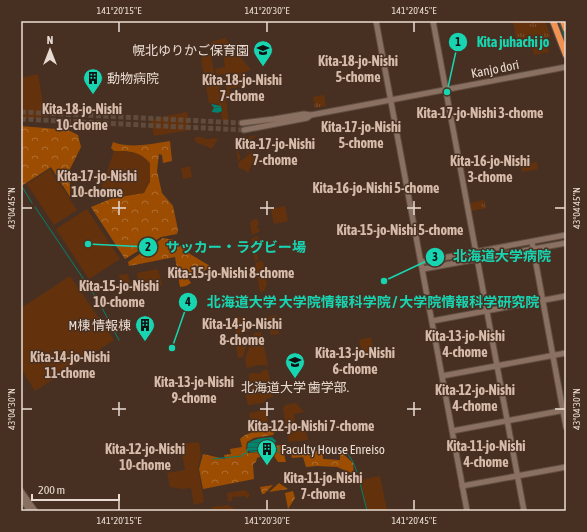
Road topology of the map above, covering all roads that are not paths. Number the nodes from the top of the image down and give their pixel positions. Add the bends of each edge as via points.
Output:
1 (376, 21) edge
2 (434, 21) edge
3 (553, 21) edge
4 (563, 21) edge
5 (566, 29) edge
6 (566, 55) edge
7 (566, 67) edge
8 (446, 90) junction
9 (391, 100) junction
10 (311, 115) junction
11 (242, 123) tunnel mouth
12 (244, 130) tunnel mouth
13 (566, 235) edge
14 (532, 242) junction
15 (566, 243) edge
16 (533, 249) junction
17 (476, 252) junction
18 (478, 259) junction
19 (421, 262) junction
20 (422, 269) junction
21 (566, 296) edge
22 (542, 300) junction
23 (487, 310) junction
24 (432, 321) junction
25 (566, 353) edge
26 (553, 355) junction
27 (497, 366) junction
28 (442, 376) junction
29 (564, 410) edge
30 (508, 421) junction
31 (566, 427) edge
32 (452, 431) junction
33 (566, 467) edge
34 (518, 476) junction
35 (462, 486) junction
36 (21, 491) edge
37 (21, 498) edge
38 (25, 504) edge
39 (30, 511) edge
40 (35, 511) edge
41 (466, 511) edge
42 (524, 511) edge

1 - 9 street
2 - 8 street
3 - 6 highway
4 - 5 highway
7 - 8 street, Kanjo dori
8 - 9 street, Kanjo dori
8 - 17 street
9 - 10 street, Kanjo dori
9 - 19 street
10 - 11 street, Kanjo dori
10 - 12 street, Kanjo dori via 307,118
13 - 14 street
14 - 16 street
14 - 17 street
15 - 16 street
16 - 18 street
16 - 22 street
17 - 18 street
17 - 19 street
18 - 20 street
18 - 23 street
19 - 20 street
20 - 24 street
21 - 22 street
22 - 23 street
22 - 26 street
23 - 24 street
23 - 27 street
24 - 28 street
25 - 26 street
26 - 27 street
26 - 29 street
27 - 28 street
27 - 30 street
28 - 32 street
29 - 30 street
29 - 31 street
30 - 32 street
30 - 34 street
32 - 35 street
33 - 34 street
34 - 35 street
34 - 42 street
35 - 41 street
36 - 38 street
37 - 38 street
38 - 39 street
38 - 40 street

